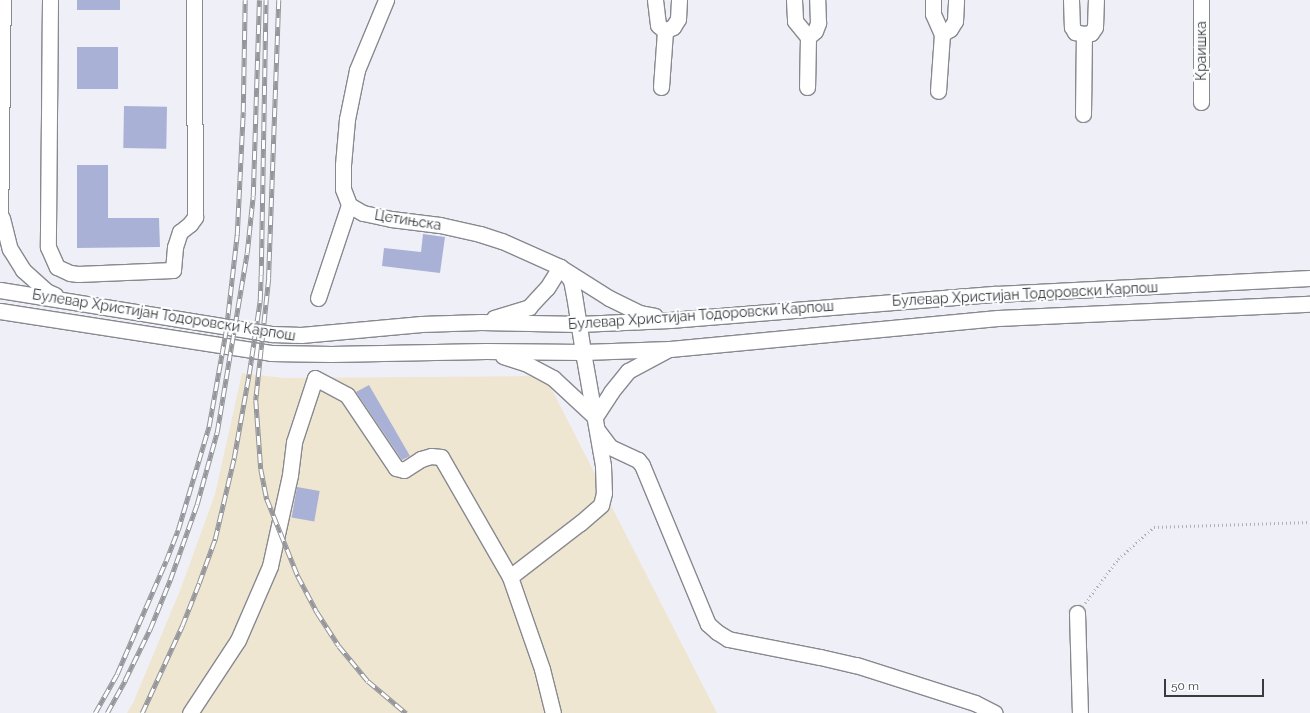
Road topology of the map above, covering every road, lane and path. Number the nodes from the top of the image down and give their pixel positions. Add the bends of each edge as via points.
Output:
1 (3, 0) edge
2 (50, 0) edge
3 (194, 0) edge
4 (386, 0) edge
5 (655, 0) edge
6 (679, 0) edge
7 (794, 0) edge
8 (817, 0) edge
9 (933, 0) edge
10 (956, 0) edge
11 (1071, 0) edge
12 (1096, 0) edge
13 (1201, 0) edge
14 (665, 31) junction
15 (942, 34) junction
16 (1084, 34) junction
17 (808, 37) junction
18 (661, 87) dead end
19 (808, 87) dead end
20 (938, 91) dead end
21 (1201, 102) dead end
22 (1082, 114) dead end
23 (349, 205) junction
24 (1, 211) edge
25 (0, 230) edge
26 (560, 267) junction
27 (1310, 278) edge
28 (0, 290) edge
29 (318, 298) dead end
30 (65, 300) junction
31 (1310, 304) edge
32 (0, 311) edge
33 (670, 320) junction
34 (481, 322) junction
35 (578, 324) junction
36 (670, 349) junction
37 (486, 351) junction
38 (583, 352) junction
39 (596, 424) junction
40 (1310, 522) edge
41 (510, 576) junction
42 (1077, 613) joint
43 (190, 713) edge
44 (553, 713) edge
45 (995, 713) edge
46 (1080, 713) edge

1 - 24 street
2 - 3 street via 48,247 57,267 78,274 173,270 175,246 180,232 195,217
4 - 23 street via 357,70 347,119 343,189
5 - 14 street via 658,25
6 - 14 street via 678,19 673,27
7 - 17 street via 795,21
8 - 17 street via 818,23 815,31
9 - 15 street via 933,14
10 - 15 street via 955,21 950,29
11 - 16 street via 1072,27 1075,32
12 - 16 street via 1095,27 1091,33
13 - 21 street, Краишка
14 - 18 street
15 - 20 street
16 - 22 street
17 - 19 street
23 - 26 street, Цетињска via 363,213 390,219 440,225 480,234
23 - 29 street
24 - 25 street
24 - 30 street via 10,249 23,270 46,291
26 - 33 street, Цетињска via 609,298 640,313
26 - 34 street via 547,288 529,307
26 - 35 street via 571,280
27 - 33 street, Булевар Христијан Тодоровски Карпош via 996,294
28 - 30 street, Булевар Христијан Тодоровски Карпош
30 - 34 street, Булевар Христијан Тодоровски Карпош via 272,334 302,335 421,324
31 - 36 street, Булевар Христијан Тодоровски Карпош via 998,318
32 - 37 street, Булевар Христијан Тодоровски Карпош via 271,353
33 - 35 street, Булевар Христијан Тодоровски Карпош
34 - 35 street, Булевар Христијан Тодоровски Карпош
35 - 38 street
36 - 38 street, Булевар Христијан Тодоровски Карпош
36 - 39 street via 628,371 611,392
37 - 38 street, Булевар Христијан Тодоровски Карпош
37 - 39 street via 525,362 553,378
38 - 39 street
39 - 41 street via 603,466 604,493 601,505 580,524
39 - 45 street via 610,447 638,460 642,465 708,624 717,632 728,639 856,665 975,703
40 - 42 path via 1154,527 1118,559
41 - 43 street via 441,457 421,459 404,470 396,468 347,396 315,378 294,442 290,475 270,566 238,640
41 - 44 street via 542,669
42 - 46 street

